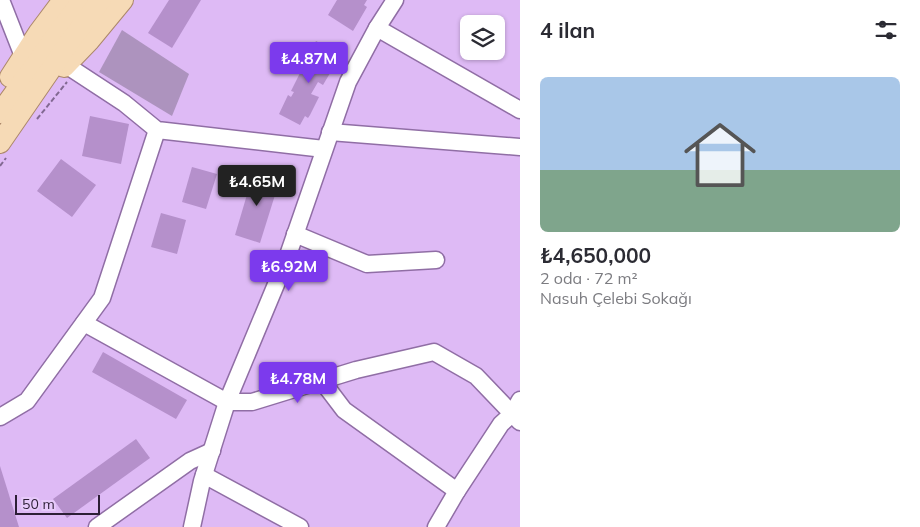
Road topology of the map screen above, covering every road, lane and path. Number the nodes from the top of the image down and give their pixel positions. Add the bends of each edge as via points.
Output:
1 (1, 0) edge
2 (63, 0) edge
3 (82, 0) edge
4 (101, 0) edge
5 (123, 0) edge
6 (395, 0) edge
7 (377, 28) junction
8 (24, 56) junction
9 (66, 66) junction
10 (0, 93) edge
11 (29, 102) junction
12 (520, 110) edge
13 (0, 113) edge
14 (158, 130) junction
15 (330, 132) junction
16 (0, 143) edge
17 (520, 147) edge
18 (324, 149) junction
19 (295, 234) junction
20 (436, 260) dead end
21 (84, 323) junction
22 (322, 381) junction
23 (227, 402) junction
24 (517, 412) edge
25 (0, 417) edge
26 (212, 451) junction
27 (204, 475) junction
28 (457, 492) junction
29 (442, 525) edge
30 (97, 527) edge
31 (192, 527) edge
32 (300, 527) edge

1 - 8 street
2 - 8 main road
3 - 13 main road
4 - 11 main road
5 - 9 main road
6 - 7 street
7 - 12 street
7 - 15 street via 348,82
8 - 10 main road
9 - 11 main road
9 - 14 street via 124,103
11 - 16 main road
14 - 18 street
14 - 21 street via 102,298
15 - 17 street
15 - 18 street
18 - 19 street
19 - 20 street via 366,264
19 - 23 street
21 - 23 street
21 - 25 street via 27,402
22 - 23 street via 252,402
22 - 24 street via 434,352 476,376
22 - 28 street via 344,410
23 - 26 street
24 - 28 street via 501,424
26 - 27 street
26 - 30 street via 190,461
27 - 31 street
27 - 32 street
28 - 29 street

